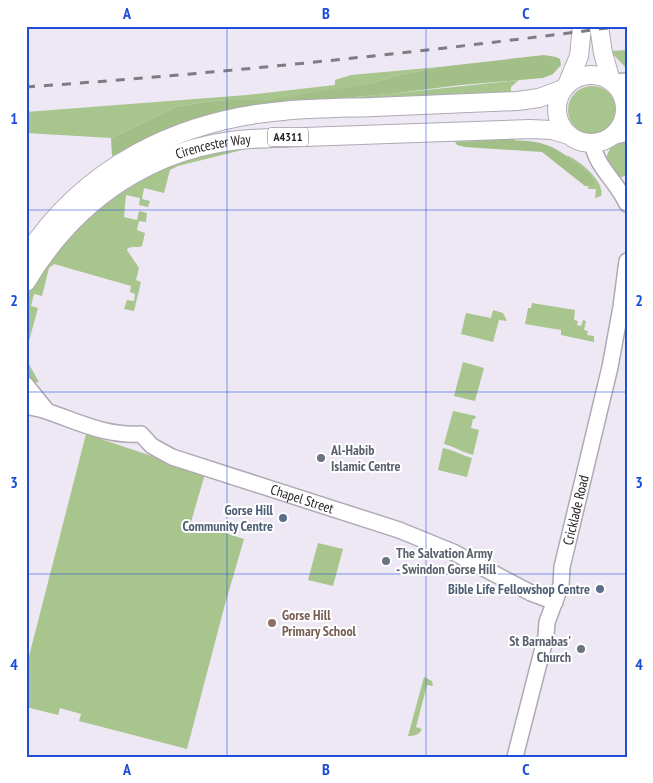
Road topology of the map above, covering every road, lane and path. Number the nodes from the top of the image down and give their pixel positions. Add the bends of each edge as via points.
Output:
1 (582, 26) edge
2 (600, 26) edge
3 (617, 81) edge
4 (565, 87) junction
5 (627, 133) edge
6 (569, 135) junction
7 (600, 140) junction
8 (627, 204) edge
9 (26, 256) edge
10 (627, 261) edge
11 (26, 282) edge
12 (26, 385) edge
13 (26, 406) edge
14 (47, 411) junction
15 (555, 602) junction
16 (515, 757) edge

1 - 4 main road via 579,56
2 - 3 main road via 602,48
3 - 4 main road, A4311 via 588,75 580,76
3 - 7 main road via 626,107 625,115 619,128
4 - 6 main road via 557,110
4 - 9 main road, Cirencester Way / A4311 via 528,100 282,111 185,132 138,152 98,177 66,206
5 - 7 street
6 - 7 main road, A4311 via 576,139
6 - 11 main road, Cirencester Way / A4311 via 530,129 250,139 197,147 150,165 96,199 52,244
7 - 8 street via 597,159
10 - 15 street, Cricklade Road via 610,367
12 - 14 street
13 - 14 street, Chapel Street
14 - 15 street, Chapel Street via 102,430 141,434 152,446 172,456 399,530 453,552 531,594
15 - 16 street, Cricklade Road

